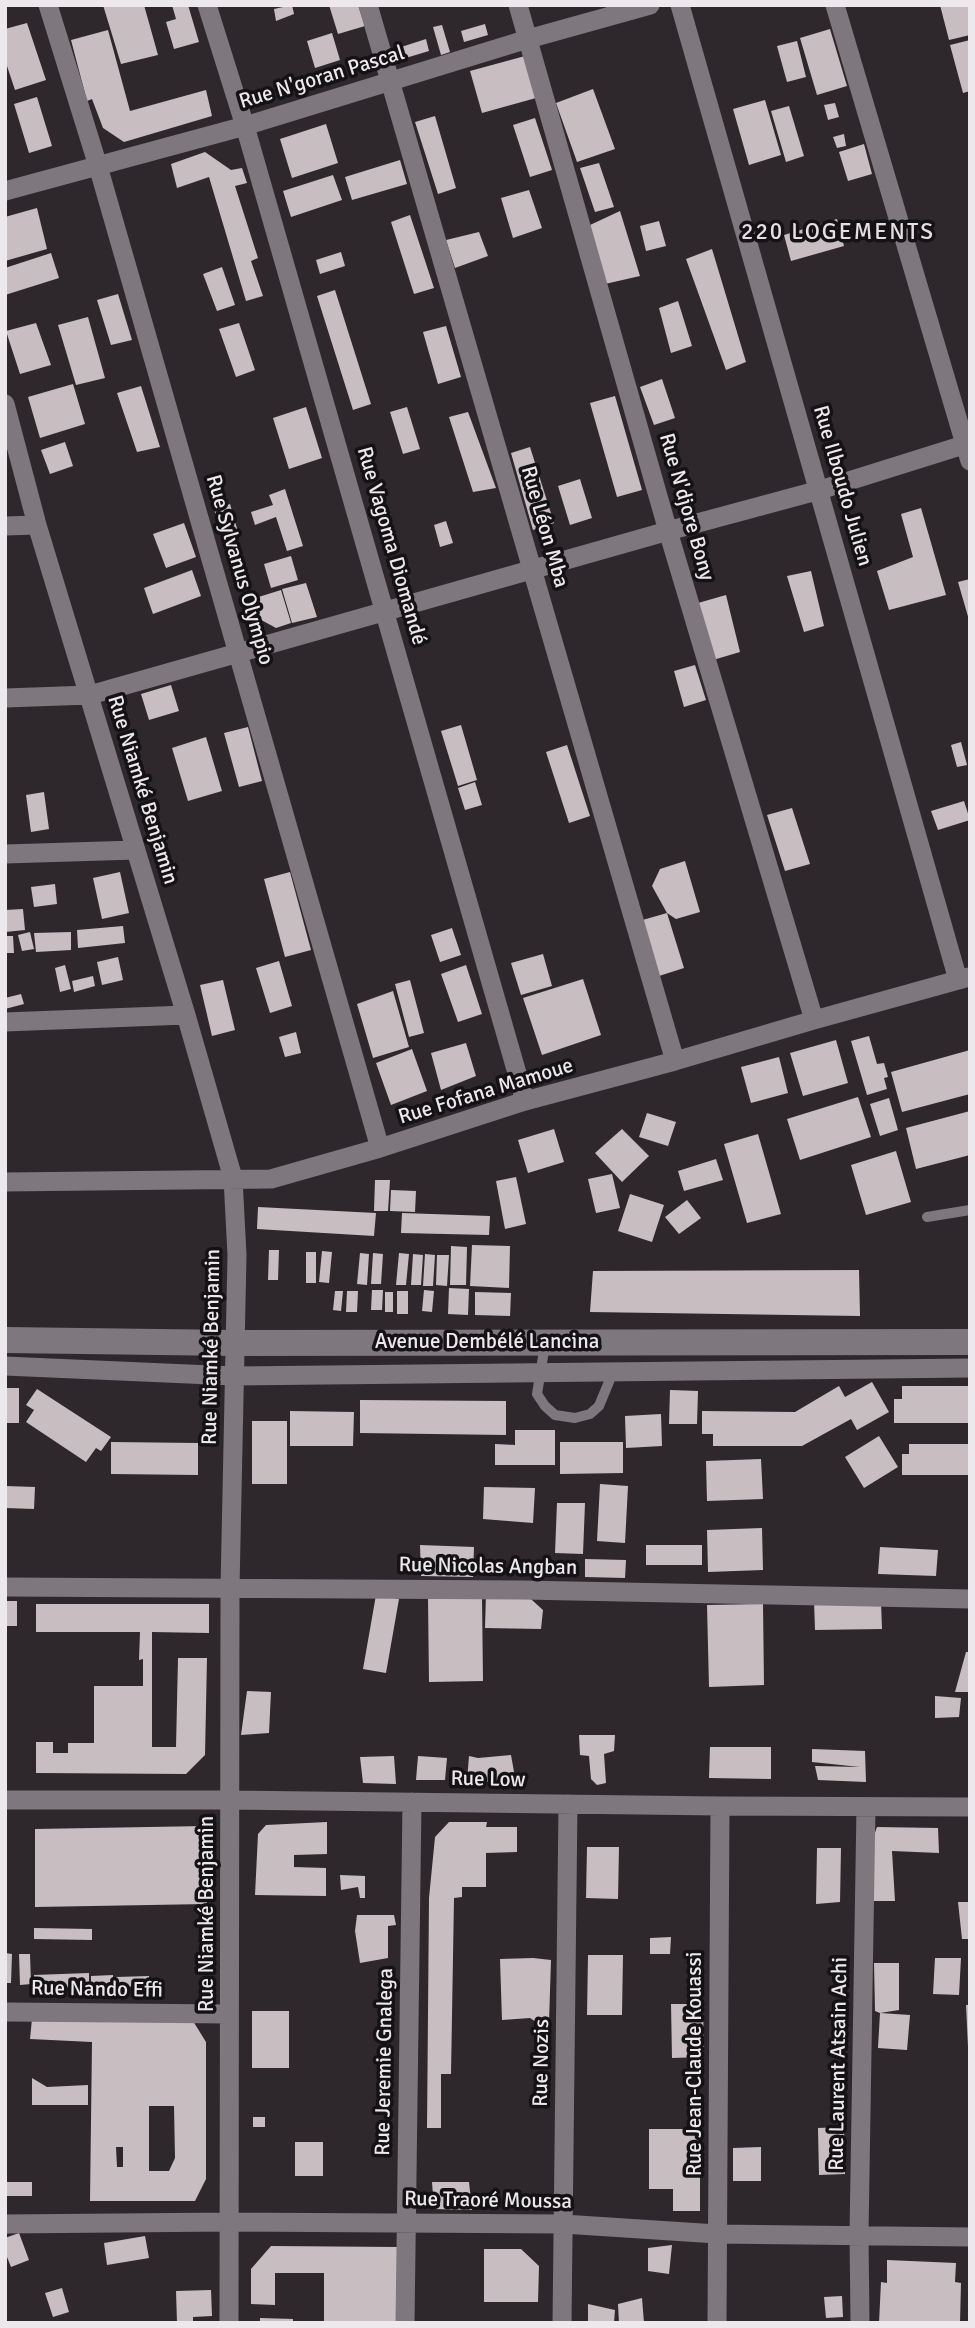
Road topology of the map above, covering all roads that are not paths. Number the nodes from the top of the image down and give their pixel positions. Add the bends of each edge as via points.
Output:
1 (48, 5) edge
2 (207, 5) edge
3 (368, 5) edge
4 (518, 5) edge
5 (650, 5) edge
6 (680, 5) edge
7 (835, 5) edge
8 (528, 39) junction
9 (391, 81) junction
10 (245, 125) junction
11 (98, 166) junction
12 (5, 191) edge
13 (5, 404) edge
14 (968, 449) edge
15 (820, 490) junction
16 (37, 525) junction
17 (5, 526) edge
18 (668, 531) junction
19 (533, 570) junction
20 (386, 611) junction
21 (239, 654) junction
22 (90, 695) junction
23 (5, 698) edge
24 (136, 850) junction
25 (5, 854) edge
26 (964, 978) edge
27 (186, 1015) junction
28 (814, 1020) junction
29 (5, 1022) edge
30 (675, 1061) junction
31 (525, 1101) junction
32 (380, 1148) junction
33 (233, 1178) junction
34 (5, 1182) edge
35 (970, 1210) edge
36 (927, 1217) dead end
37 (5, 1340) edge
38 (546, 1342) junction
39 (970, 1342) edge
40 (235, 1343) junction
41 (5, 1366) edge
42 (970, 1368) edge
43 (613, 1371) junction
44 (541, 1372) junction
45 (234, 1376) junction
46 (5, 1587) edge
47 (230, 1588) junction
48 (970, 1599) edge
49 (5, 1800) edge
50 (230, 1800) junction
51 (412, 1802) junction
52 (568, 1804) junction
53 (720, 1806) junction
54 (866, 1807) junction
55 (970, 1807) edge
56 (5, 2012) edge
57 (229, 2014) junction
58 (229, 2222) junction
59 (406, 2223) junction
60 (5, 2224) edge
61 (563, 2224) junction
62 (716, 2234) junction
63 (859, 2234) junction
64 (970, 2236) edge
65 (229, 2323) edge
66 (405, 2323) edge
67 (562, 2323) edge
68 (718, 2323) edge
69 (859, 2323) edge

1 - 11 street, Rue Sylvanus Olympio
2 - 10 street, Rue Vagoma Diomandé
3 - 9 street, Rue Léon Mba
4 - 8 street, Rue N'djore Bony
5 - 8 street, Rue N'goran Pascal
6 - 15 street, Rue Ilboudo Julien
7 - 14 street
8 - 9 street, Rue N'goran Pascal
8 - 18 street, Rue N'djore Bony
9 - 10 street, Rue N'goran Pascal
9 - 19 street, Rue Léon Mba
10 - 11 street, Rue N'goran Pascal
10 - 20 street, Rue Vagoma Diomandé
11 - 12 street, Rue N'goran Pascal
11 - 21 street, Rue Sylvanus Olympio
13 - 16 street, Rue Niamké Benjamin
14 - 15 street
15 - 18 street
15 - 26 street, Rue Ilboudo Julien
16 - 17 street
16 - 22 street, Rue Niamké Benjamin
18 - 19 street
18 - 28 street, Rue N'djore Bony
19 - 20 street
19 - 30 street, Rue Léon Mba
20 - 21 street
20 - 31 street, Rue Vagoma Diomandé
21 - 22 street
21 - 32 street, Rue Sylvanus Olympio
22 - 23 street
22 - 24 street, Rue Niamké Benjamin
24 - 25 street
24 - 27 street, Rue Niamké Benjamin
26 - 28 street, Rue Fofana Mamoue
27 - 29 street
27 - 33 street, Rue Niamké Benjamin
28 - 30 street, Rue Fofana Mamoue
30 - 31 street, Rue Fofana Mamoue
31 - 32 street, Rue Fofana Mamoue
32 - 33 street, Rue Fofana Mamoue via 271,1179
33 - 34 street, Rue Fofana Mamoue
33 - 40 street, Rue Niamké Benjamin
35 - 36 lane
37 - 40 street, Avenue Dembélé Lancina
38 - 39 street, Avenue Dembélé Lancina
38 - 40 street, Avenue Dembélé Lancina
38 - 44 lane
40 - 45 street, Rue Niamké Benjamin
41 - 45 street
42 - 43 street
43 - 44 street
43 - 44 lane via 599,1406 575,1418 555,1415 545,1406 537,1394
44 - 45 street
45 - 47 street, Rue Niamké Benjamin
46 - 47 street, Rue Nicolas Angban
47 - 48 street, Rue Nicolas Angban
47 - 50 street, Rue Niamké Benjamin
49 - 50 street, Rue Low
50 - 51 street, Rue Low
50 - 57 street, Rue Niamké Benjamin
51 - 52 street, Rue Low
51 - 59 street, Rue Jeremie Gnalega
52 - 53 street, Rue Low
52 - 61 street, Rue Nozis
53 - 54 street, Rue Low
53 - 62 street, Rue Jean-Claude Kouassi
54 - 55 street, Rue Low
54 - 63 street, Rue Laurent Atsain Achi
56 - 57 street, Rue Nando Effi
57 - 58 street, Rue Niamké Benjamin
58 - 59 street, Rue Traoré Moussa
58 - 60 street, Rue Traoré Moussa
58 - 65 street, Rue Niamké Benjamin
59 - 61 street, Rue Traoré Moussa
59 - 66 street, Rue Jeremie Gnalega
61 - 62 street, Rue Traoré Moussa
61 - 67 street, Rue Nozis
62 - 63 street, Rue Traoré Moussa
62 - 68 street, Rue Jean-Claude Kouassi
63 - 64 street, Rue Traoré Moussa
63 - 69 street, Rue Laurent Atsain Achi

